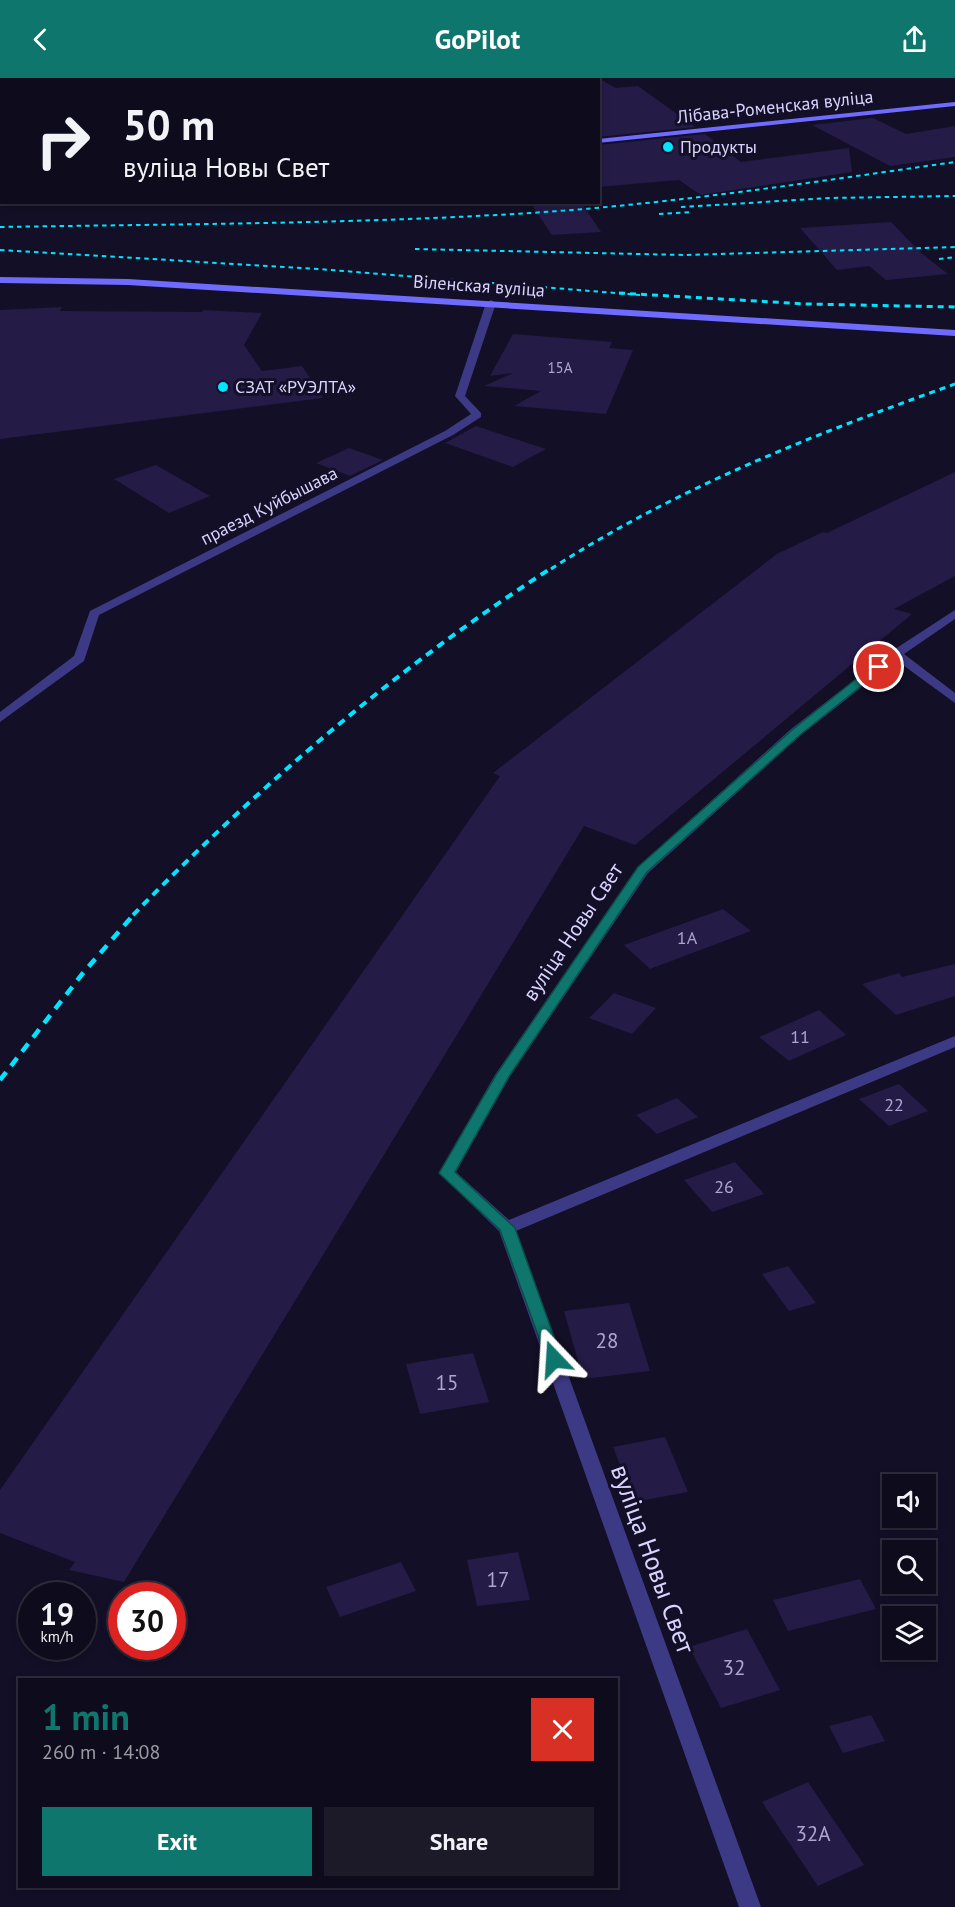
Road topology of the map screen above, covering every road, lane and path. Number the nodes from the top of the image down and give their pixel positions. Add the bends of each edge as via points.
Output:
1 (955, 104) edge
2 (600, 141) edge
3 (0, 280) edge
4 (491, 303) junction
5 (955, 333) edge
6 (955, 614) edge
7 (896, 654) junction
8 (955, 699) edge
9 (0, 718) edge
10 (955, 1041) edge
11 (507, 1228) junction
12 (750, 1907) edge

1 - 2 main road, Лібава-Роменская вуліца
3 - 4 main road, Віленская вуліца via 128,282
4 - 5 main road, Віленская вуліца
4 - 9 street, праезд Куйбышава via 460,396 477,415 449,433 94,613 80,658
6 - 7 street, вуліца Новы Свет
7 - 8 street
7 - 11 street, вуліца Новы Свет via 796,732 643,870 503,1075 447,1173
10 - 11 street
11 - 12 street, вуліца Новы Свет

